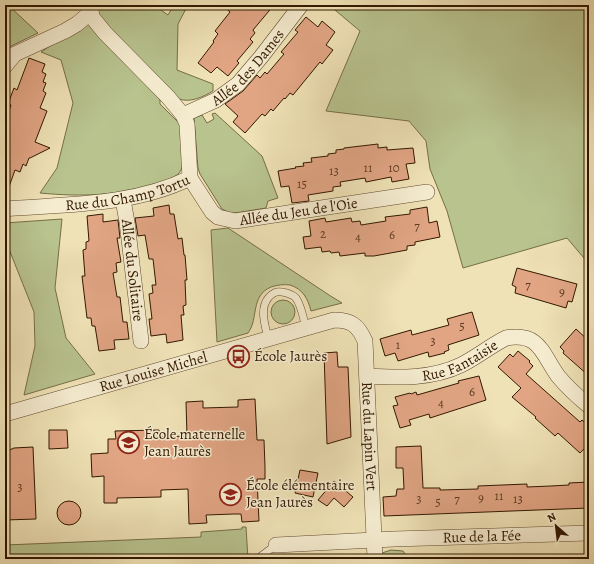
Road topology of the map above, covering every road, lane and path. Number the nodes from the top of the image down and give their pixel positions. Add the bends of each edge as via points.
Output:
1 (301, 5) edge
2 (90, 8) edge
3 (5, 66) edge
4 (183, 115) junction
5 (190, 178) junction
6 (427, 192) dead end
7 (123, 200) junction
8 (5, 209) edge
9 (348, 321) joint
10 (306, 328) junction
11 (268, 338) junction
12 (141, 341) dead end
13 (368, 376) junction
14 (589, 406) edge
15 (5, 414) edge
16 (589, 533) edge
17 (374, 541) junction
18 (276, 545) joint
19 (257, 559) edge
20 (375, 559) edge

1 - 4 street, Allée des Dames via 238,84 216,100
2 - 3 street, Rue du Champ Tortu via 77,24 15,54
2 - 4 street, Rue du Champ Tortu via 92,16 105,33
4 - 5 street, Rue du Champ Tortu via 187,124
5 - 6 street, Allée du Jeu de l'Oie via 212,212 218,217 235,220
5 - 7 street, Rue du Champ Tortu via 176,185
7 - 8 street, Rue du Champ Tortu
7 - 12 street, Allée du Solitaire
9 - 10 street, Rue Louise Michel via 334,320
9 - 13 street, Rue du Lapin Vert via 361,331 365,341
10 - 11 street, Rue Louise Michel
10 - 11 lane via 295,297 278,291 272,293 264,306 263,318
11 - 15 street, Rue Louise Michel
13 - 14 street, Rue Fantaisie via 412,377 444,371 459,366 506,338 515,336 533,341 543,351 558,376
13 - 17 street, Rue du Lapin Vert
16 - 17 street, Rue de la Fée
17 - 18 street, Rue de la Fée
17 - 20 street, Rue du Lapin Vert
18 - 19 lane

